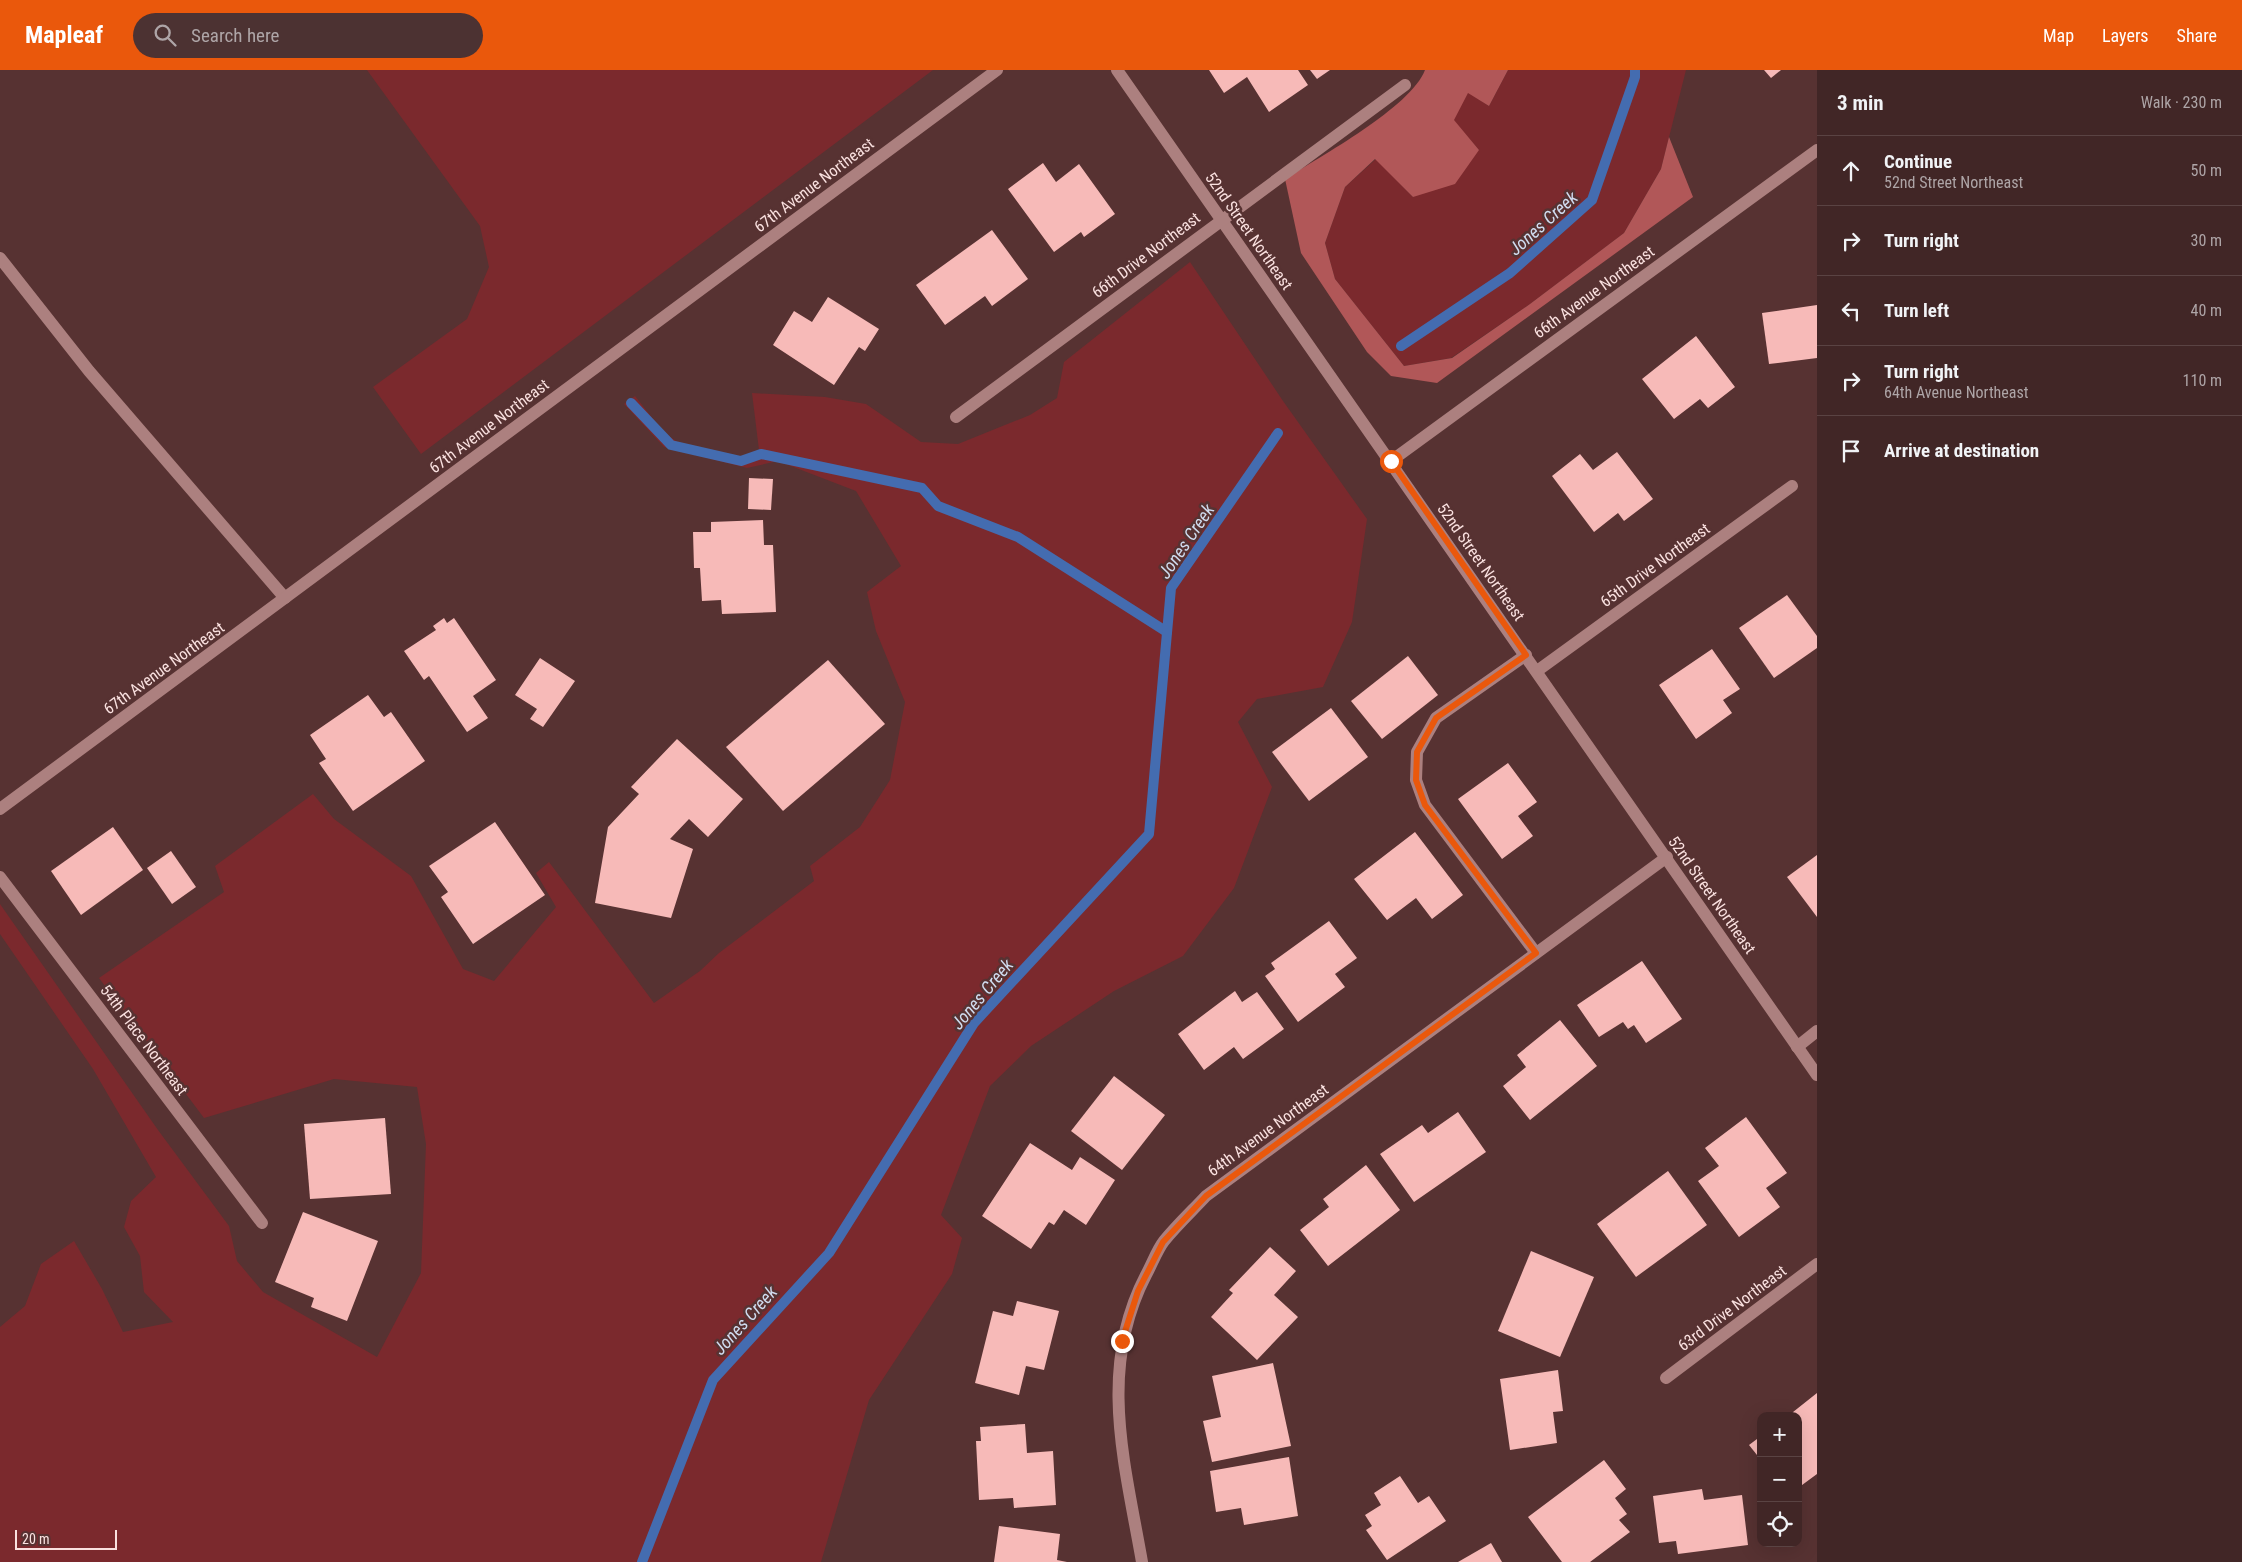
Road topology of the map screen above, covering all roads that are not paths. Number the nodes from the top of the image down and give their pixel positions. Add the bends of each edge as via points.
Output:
1 (997, 70) edge
2 (1117, 70) edge
3 (1405, 85) dead end
4 (1817, 150) edge
5 (1222, 220) junction
6 (0, 258) edge
7 (956, 417) dead end
8 (1391, 461) junction
9 (1792, 486) dead end
10 (285, 598) junction
11 (1526, 655) junction
12 (1537, 671) junction
13 (0, 809) edge
14 (1667, 857) junction
15 (0, 877) edge
16 (1536, 953) junction
17 (1817, 1031) edge
18 (1797, 1047) junction
19 (1817, 1075) edge
20 (262, 1223) dead end
21 (1817, 1264) edge
22 (1666, 1378) dead end
23 (1142, 1562) edge

1 - 10 street, 67th Avenue Northeast
2 - 5 street, 52nd Street Northeast
3 - 5 street, 66th Drive Northeast
4 - 8 street, 66th Avenue Northeast
5 - 7 street, 66th Drive Northeast
5 - 8 street, 52nd Street Northeast
6 - 10 street via 96,378
8 - 11 street, 52nd Street Northeast
9 - 12 street, 65th Drive Northeast
10 - 13 street, 67th Avenue Northeast
11 - 12 street, 52nd Street Northeast
11 - 16 street via 1436,718 1417,752 1416,780 1425,805
12 - 14 street, 52nd Street Northeast
14 - 16 street, 64th Avenue Northeast
14 - 18 street, 52nd Street Northeast
15 - 20 street, 54th Place Northeast
16 - 23 street, 64th Avenue Northeast via 1206,1196 1163,1242 1138,1291 1125,1332 1117,1392 1123,1452
17 - 18 street
18 - 19 street, 52nd Street Northeast
21 - 22 street, 63rd Drive Northeast

